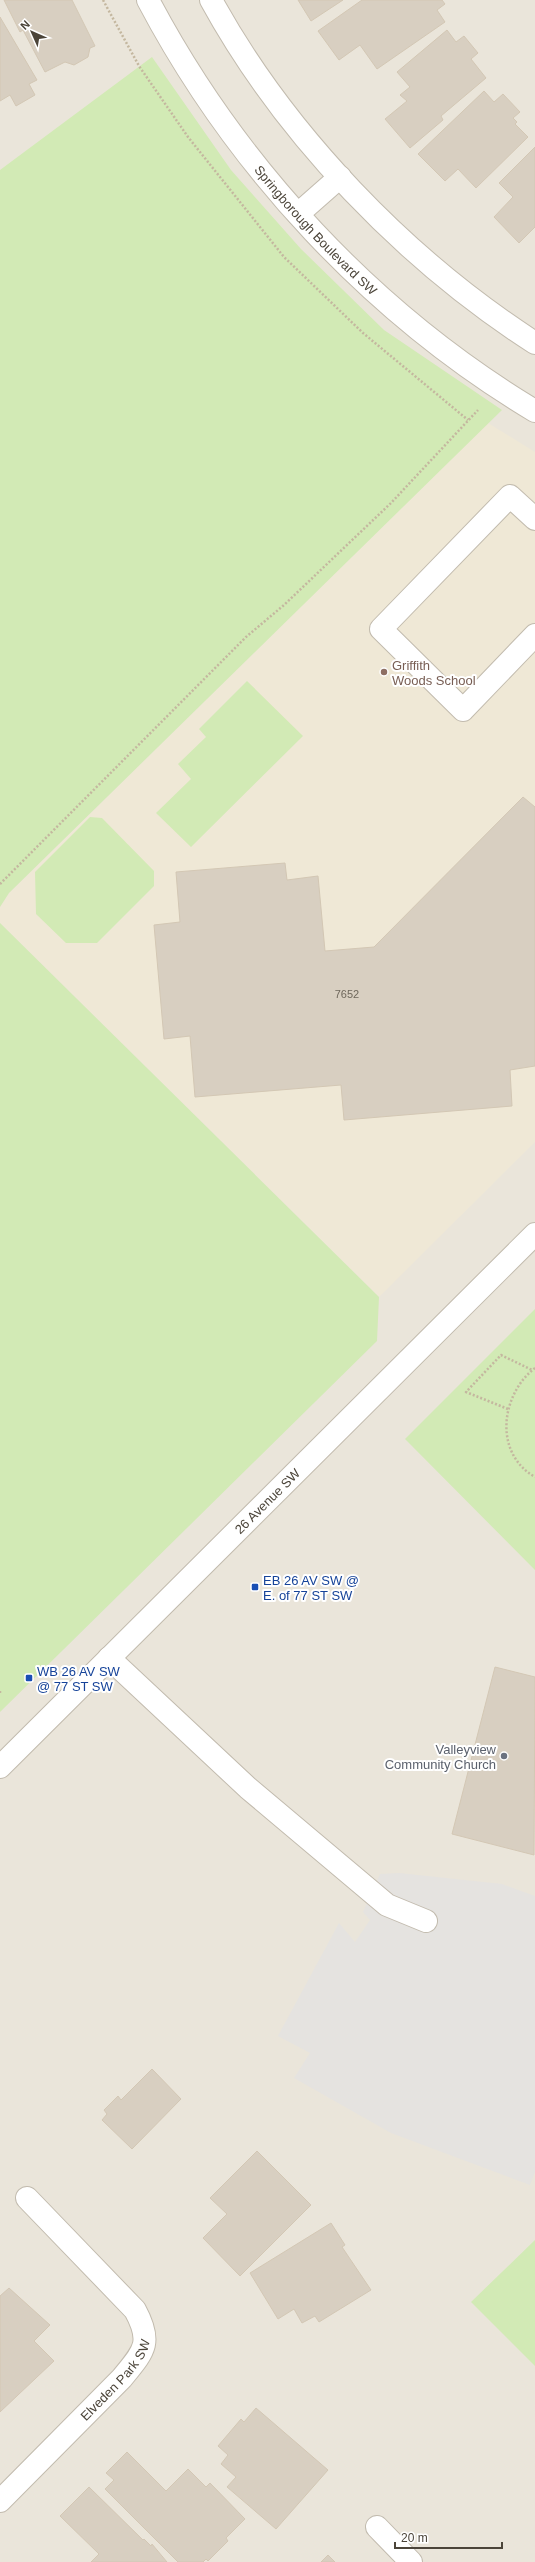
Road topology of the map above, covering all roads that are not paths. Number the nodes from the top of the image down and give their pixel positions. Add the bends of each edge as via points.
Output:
1 (148, 0) edge
2 (211, 0) edge
3 (340, 177) junction
4 (298, 214) junction
5 (535, 343) edge
6 (535, 411) edge
7 (535, 519) edge
8 (535, 635) edge
9 (535, 1234) edge
10 (110, 1658) junction
11 (0, 1767) edge
12 (426, 1921) dead end
13 (27, 2198) dead end
14 (0, 2501) edge
15 (377, 2528) dead end
16 (411, 2562) edge

1 - 4 street, Springborough Boulevard SW via 180,57 217,113 263,174
2 - 3 street via 254,68 297,126
3 - 4 street
3 - 5 street via 424,260 463,292
4 - 6 street, Springborough Boulevard SW via 352,269 421,332 499,389
7 - 8 street via 510,496 381,629 463,710
9 - 10 street, 26 Avenue SW
10 - 11 street, 26 Avenue SW
10 - 12 street via 248,1788 387,1905
13 - 14 street, Elveden Park SW via 136,2310 145,2327 145,2344 139,2358 122,2378
15 - 16 street

